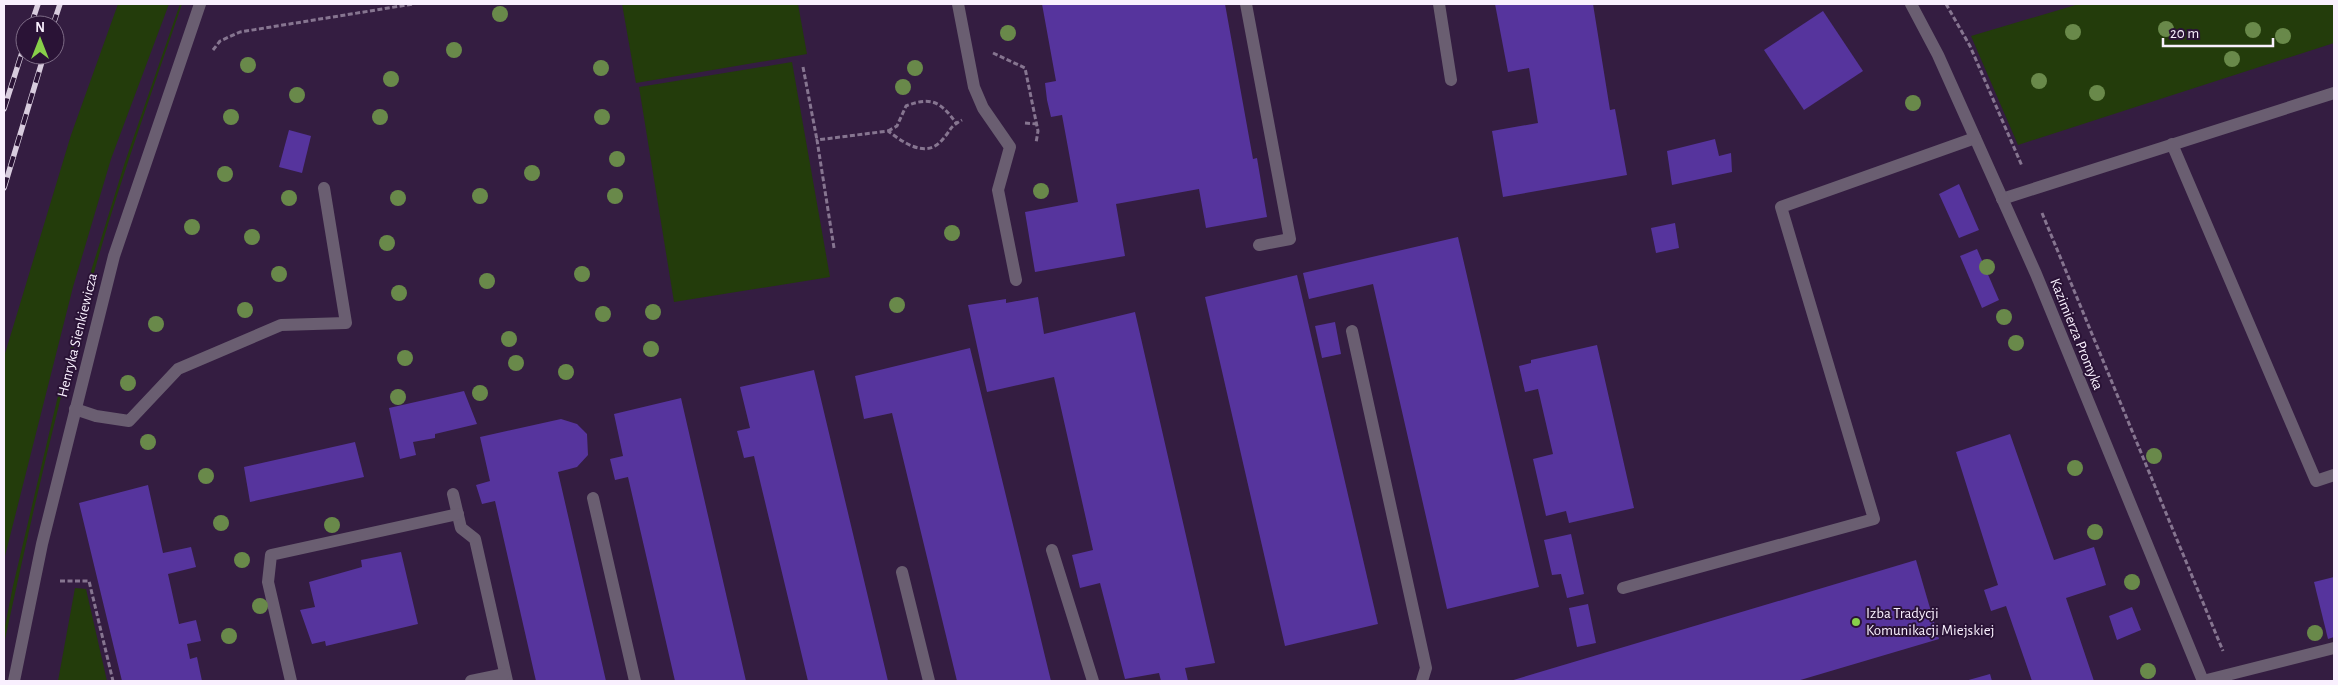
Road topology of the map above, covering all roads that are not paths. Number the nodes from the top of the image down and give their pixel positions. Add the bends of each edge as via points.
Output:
1 (200, 4) edge
2 (958, 4) edge
3 (1246, 4) edge
4 (1439, 4) edge
5 (1911, 4) edge
6 (1451, 80) dead end
7 (2334, 93) edge
8 (1976, 138) junction
9 (2172, 144) junction
10 (324, 188) dead end
11 (2002, 199) junction
12 (1259, 245) dead end
13 (1016, 280) dead end
14 (1352, 331) dead end
15 (75, 409) junction
16 (2334, 475) edge
17 (454, 494) dead end
18 (593, 498) dead end
19 (458, 514) junction
20 (1052, 550) dead end
21 (902, 572) dead end
22 (1623, 588) dead end
23 (2334, 648) edge
24 (506, 677) edge
25 (14, 681) edge
26 (291, 681) edge
27 (471, 681) edge
28 (635, 681) edge
29 (929, 681) edge
30 (1093, 681) edge
31 (1422, 681) edge
32 (2203, 681) edge

1 - 15 street, Henryka Sienkiewicza via 114,256
2 - 13 street via 974,87 983,108 1010,147 998,190
3 - 12 street via 1290,239
4 - 6 street
5 - 8 street, Kazimierza Promyka
7 - 9 street
8 - 11 street, Kazimierza Promyka
8 - 22 street via 1781,207 1874,519
9 - 11 street
9 - 16 street via 2316,481
10 - 15 street via 346,324 281,325 178,369 129,421
11 - 32 street, Kazimierza Promyka via 2036,274
14 - 31 street via 1426,668
15 - 25 street, Henryka Sienkiewicza via 42,544
17 - 19 street
18 - 28 street
19 - 24 street via 461,528 475,539
19 - 26 street via 271,555 268,582
20 - 30 street
21 - 29 street
23 - 32 street
24 - 27 street

